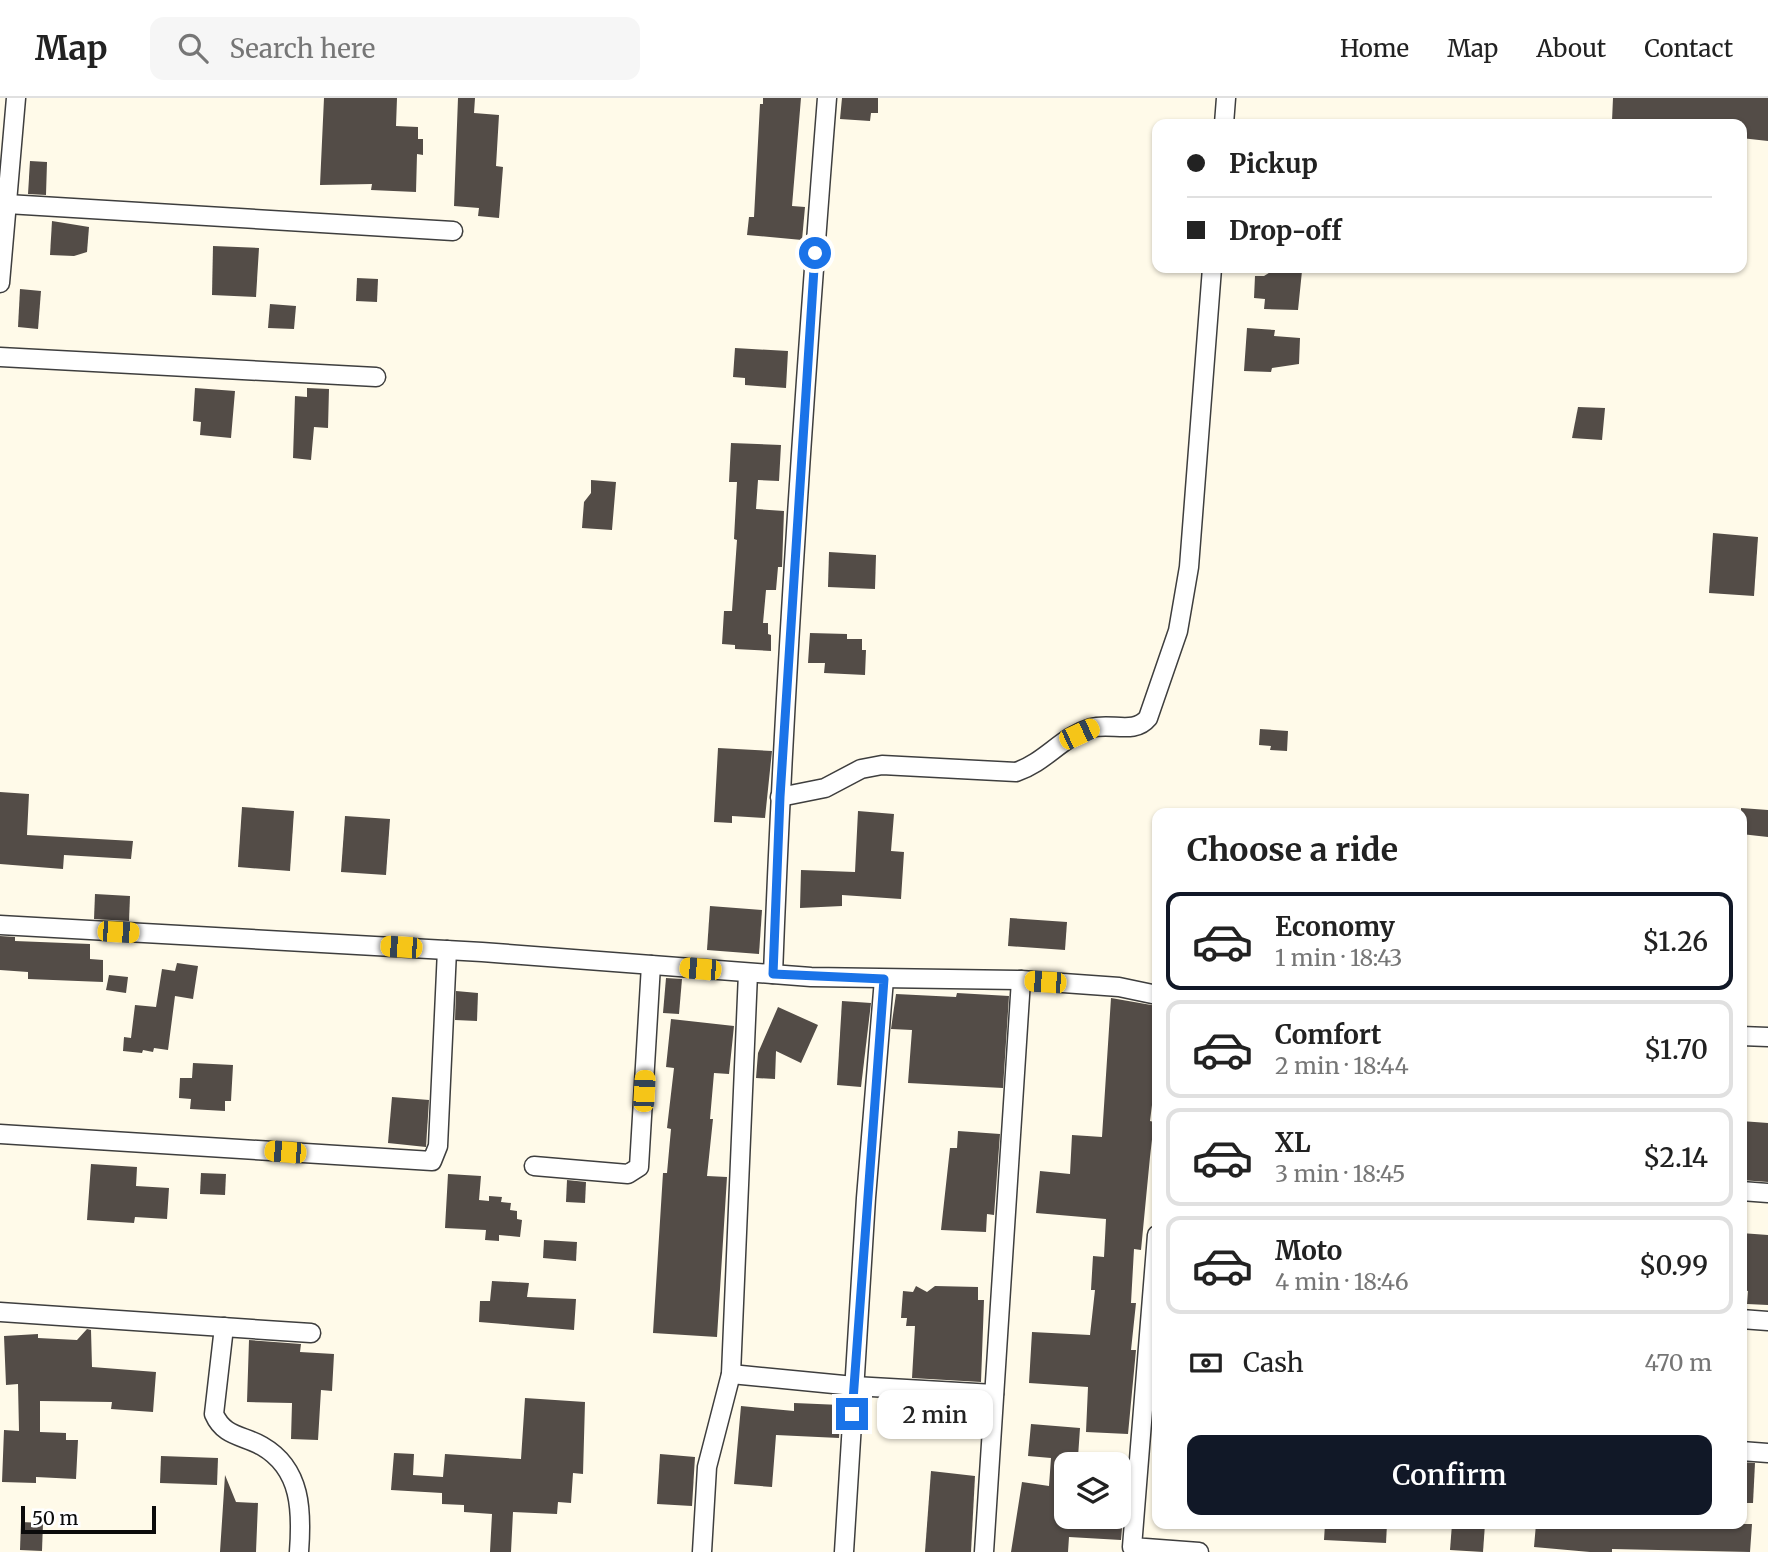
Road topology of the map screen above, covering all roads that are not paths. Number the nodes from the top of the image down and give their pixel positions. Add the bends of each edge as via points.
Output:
1 (16, 98) edge
2 (827, 98) edge
3 (1226, 98) edge
4 (1224, 119) edge
5 (7, 204) junction
6 (453, 231) dead end
7 (1212, 273) edge
8 (0, 282) edge
9 (0, 357) edge
10 (376, 377) dead end
11 (780, 797) junction
12 (0, 925) edge
13 (447, 950) junction
14 (652, 965) junction
15 (748, 973) junction
16 (773, 974) junction
17 (884, 979) junction
18 (1021, 980) junction
19 (1152, 994) edge
20 (1747, 1035) edge
21 (1768, 1037) edge
22 (0, 1134) edge
23 (534, 1166) dead end
24 (1747, 1191) edge
25 (1768, 1193) edge
26 (0, 1312) edge
27 (1747, 1319) edge
28 (1768, 1321) edge
29 (224, 1327) junction
30 (311, 1333) dead end
31 (1152, 1345) edge
32 (731, 1374) junction
33 (854, 1386) junction
34 (994, 1394) junction
35 (1150, 1406) edge
36 (1747, 1451) edge
37 (1768, 1453) edge
38 (1132, 1550) edge
39 (299, 1552) edge
40 (702, 1552) edge
41 (844, 1552) edge
42 (984, 1552) edge
43 (1199, 1552) edge

1 - 5 street
2 - 11 street
3 - 4 street
5 - 6 street
5 - 8 street
7 - 11 street via 1189,567 1178,631 1142,726 1092,728 1064,740 1036,765 1016,772 882,765 862,769 825,788
9 - 10 street
11 - 16 street
12 - 13 street
13 - 14 street
13 - 22 street via 438,1146 432,1161
14 - 15 street
14 - 23 street via 639,1167 628,1174
15 - 16 street
15 - 32 street
16 - 17 street
17 - 18 street
17 - 33 street
18 - 19 street
18 - 34 street
20 - 21 street
24 - 25 street
26 - 29 street
27 - 28 street
29 - 30 street
29 - 39 street via 214,1414 225,1432 263,1446 294,1480 300,1500
31 - 35 street
32 - 33 street
32 - 40 street via 708,1467
33 - 34 street
33 - 41 street
34 - 42 street
35 - 38 street
36 - 37 street
38 - 43 street

